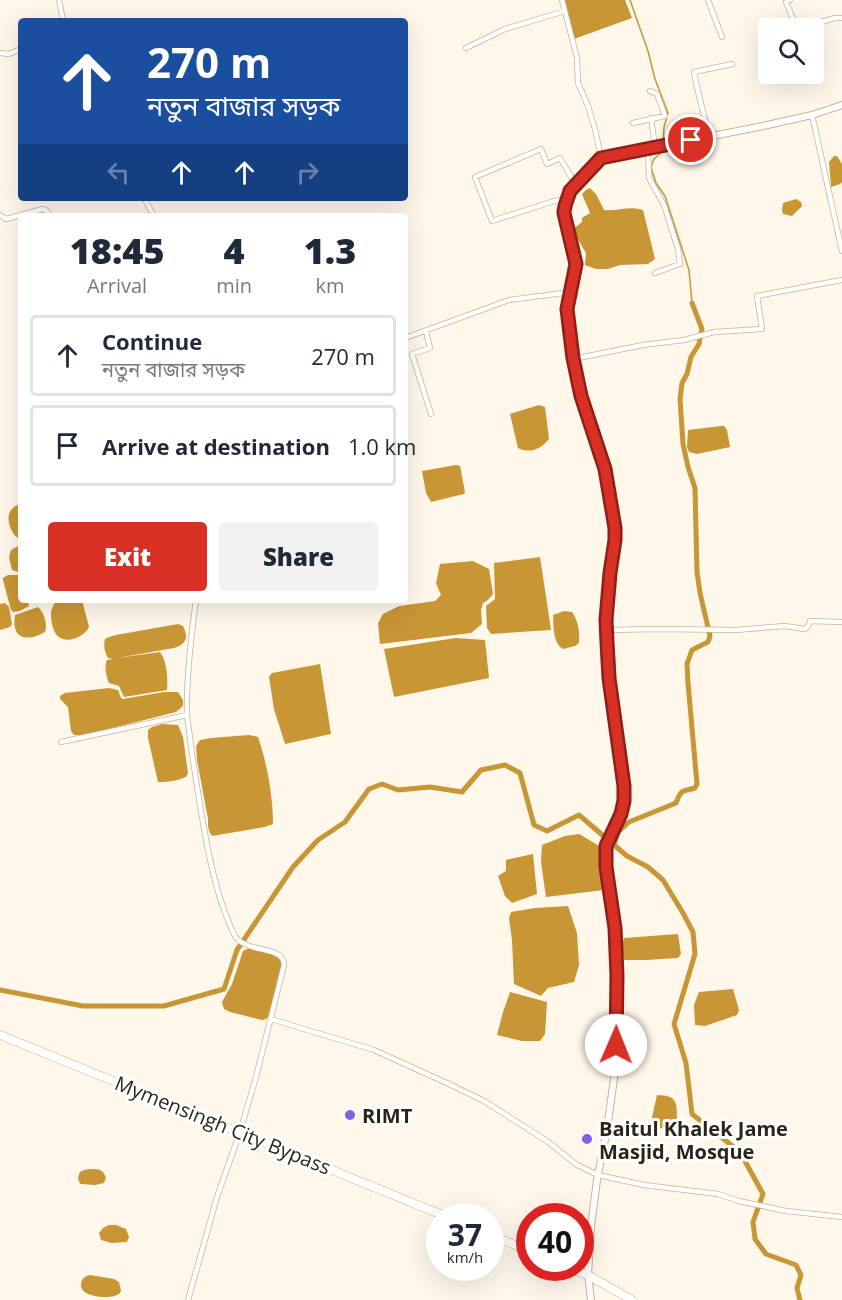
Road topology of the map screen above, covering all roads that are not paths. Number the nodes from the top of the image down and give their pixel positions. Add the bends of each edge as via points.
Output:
1 (59, 0) edge
2 (562, 0) edge
3 (708, 0) edge
4 (790, 0) edge
5 (565, 11) junction
6 (62, 18) edge
7 (793, 18) edge
8 (842, 18) edge
9 (824, 21) edge
10 (722, 37) dead end
11 (466, 48) dead end
12 (18, 51) edge
13 (0, 53) edge
14 (732, 64) dead end
15 (650, 91) dead end
16 (842, 105) edge
17 (812, 115) junction
18 (651, 118) junction
19 (633, 123) dead end
20 (710, 136) junction
21 (652, 147) junction
22 (601, 158) junction
23 (576, 184) junction
24 (568, 198) junction
25 (28, 213) edge
26 (48, 213) edge
27 (0, 215) edge
28 (18, 216) edge
29 (842, 251) edge
30 (655, 273) dead end
31 (842, 280) edge
32 (571, 292) junction
33 (426, 331) junction
34 (408, 337) edge
35 (573, 359) junction
36 (431, 414) dead end
37 (196, 603) edge
38 (842, 622) edge
39 (606, 630) junction
40 (187, 715) junction
41 (61, 742) dead end
42 (271, 1019) junction
43 (0, 1035) edge
44 (240, 1132) junction
45 (598, 1175) junction
46 (594, 1204) edge
47 (426, 1208) edge
48 (842, 1217) edge
49 (594, 1278) edge
50 (589, 1281) edge
51 (188, 1300) edge
52 (591, 1300) edge
53 (632, 1300) edge

1 - 6 street
2 - 5 street
3 - 10 street
4 - 7 street via 786,2
5 - 11 street via 505,29
5 - 22 street via 577,58 578,83
8 - 9 street
12 - 13 street
14 - 20 street via 694,72
15 - 18 street via 657,94 665,116
16 - 17 street
17 - 20 street
17 - 29 street
18 - 19 street
18 - 21 street
20 - 21 street
21 - 22 street
21 - 30 street via 649,178 664,205 680,264
22 - 23 street
23 - 24 street
23 - 24 street via 560,158 547,164 541,149 475,177 492,221
24 - 32 street via 564,213 576,264
25 - 26 street via 43,209
27 - 28 street via 6,219
31 - 35 street via 757,296 762,329 714,332
32 - 33 street via 509,300
32 - 35 street via 567,309
33 - 34 street
33 - 36 street via 430,348 412,354
35 - 39 street via 605,469 615,528
37 - 40 street
38 - 39 street via 810,621 805,629 785,626
39 - 45 street via 624,801 606,846 615,928 617,1025 616,1065
40 - 41 street
40 - 42 street via 211,866 226,916 237,940 279,954 284,960
42 - 44 street
42 - 45 street via 374,1050 449,1084 484,1101 577,1165
43 - 44 highway, Mymensingh City Bypass
44 - 47 highway, Mymensingh City Bypass
44 - 51 street
45 - 46 street
45 - 48 street via 718,1194 786,1211
49 - 53 highway
50 - 52 street

